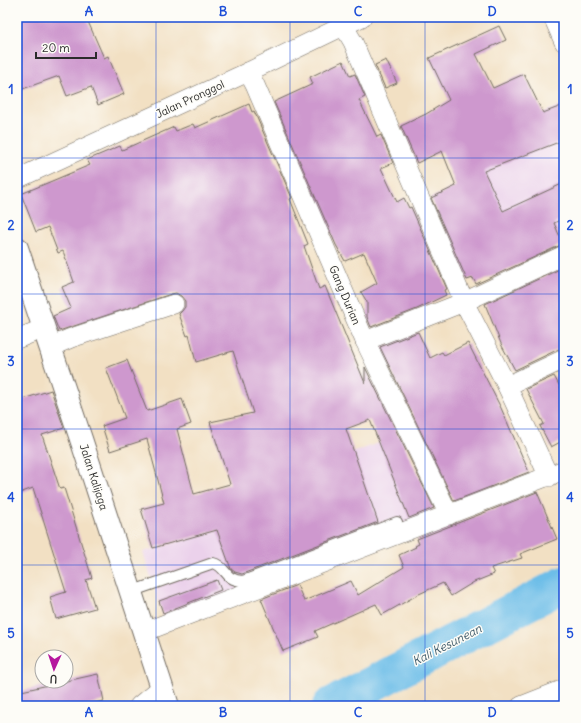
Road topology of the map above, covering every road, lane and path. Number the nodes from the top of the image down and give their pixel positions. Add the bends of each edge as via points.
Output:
1 (362, 17) edge
2 (553, 17) edge
3 (342, 21) edge
4 (564, 42) edge
5 (248, 72) junction
6 (17, 179) edge
7 (17, 248) edge
8 (564, 255) edge
9 (464, 302) junction
10 (174, 304) dead end
11 (47, 337) junction
12 (17, 339) edge
13 (366, 341) junction
14 (564, 359) edge
15 (507, 386) junction
16 (556, 473) edge
17 (449, 515) junction
18 (397, 522) dead end
19 (130, 592) junction
20 (144, 632) junction
21 (564, 689) edge
22 (165, 697) edge
23 (138, 706) edge
24 (521, 706) edge

1 - 3 street, Jalan Pronggol
2 - 4 street
3 - 5 street, Jalan Pronggol
3 - 9 street
5 - 6 street, Jalan Pronggol
5 - 13 street, Gang Durian
7 - 11 highway, Jalan Kalijaga
8 - 9 street
9 - 13 street
9 - 15 street
10 - 11 street via 71,338
11 - 12 street
11 - 19 highway, Jalan Kalijaga
13 - 17 street, Gang Durian
14 - 15 street
15 - 16 street
16 - 17 street
17 - 20 street
18 - 19 lane via 243,581 229,577 220,565 213,563
19 - 20 highway, Jalan Kalijaga
20 - 22 highway, Jalan Kalijaga
21 - 24 street
22 - 23 street

